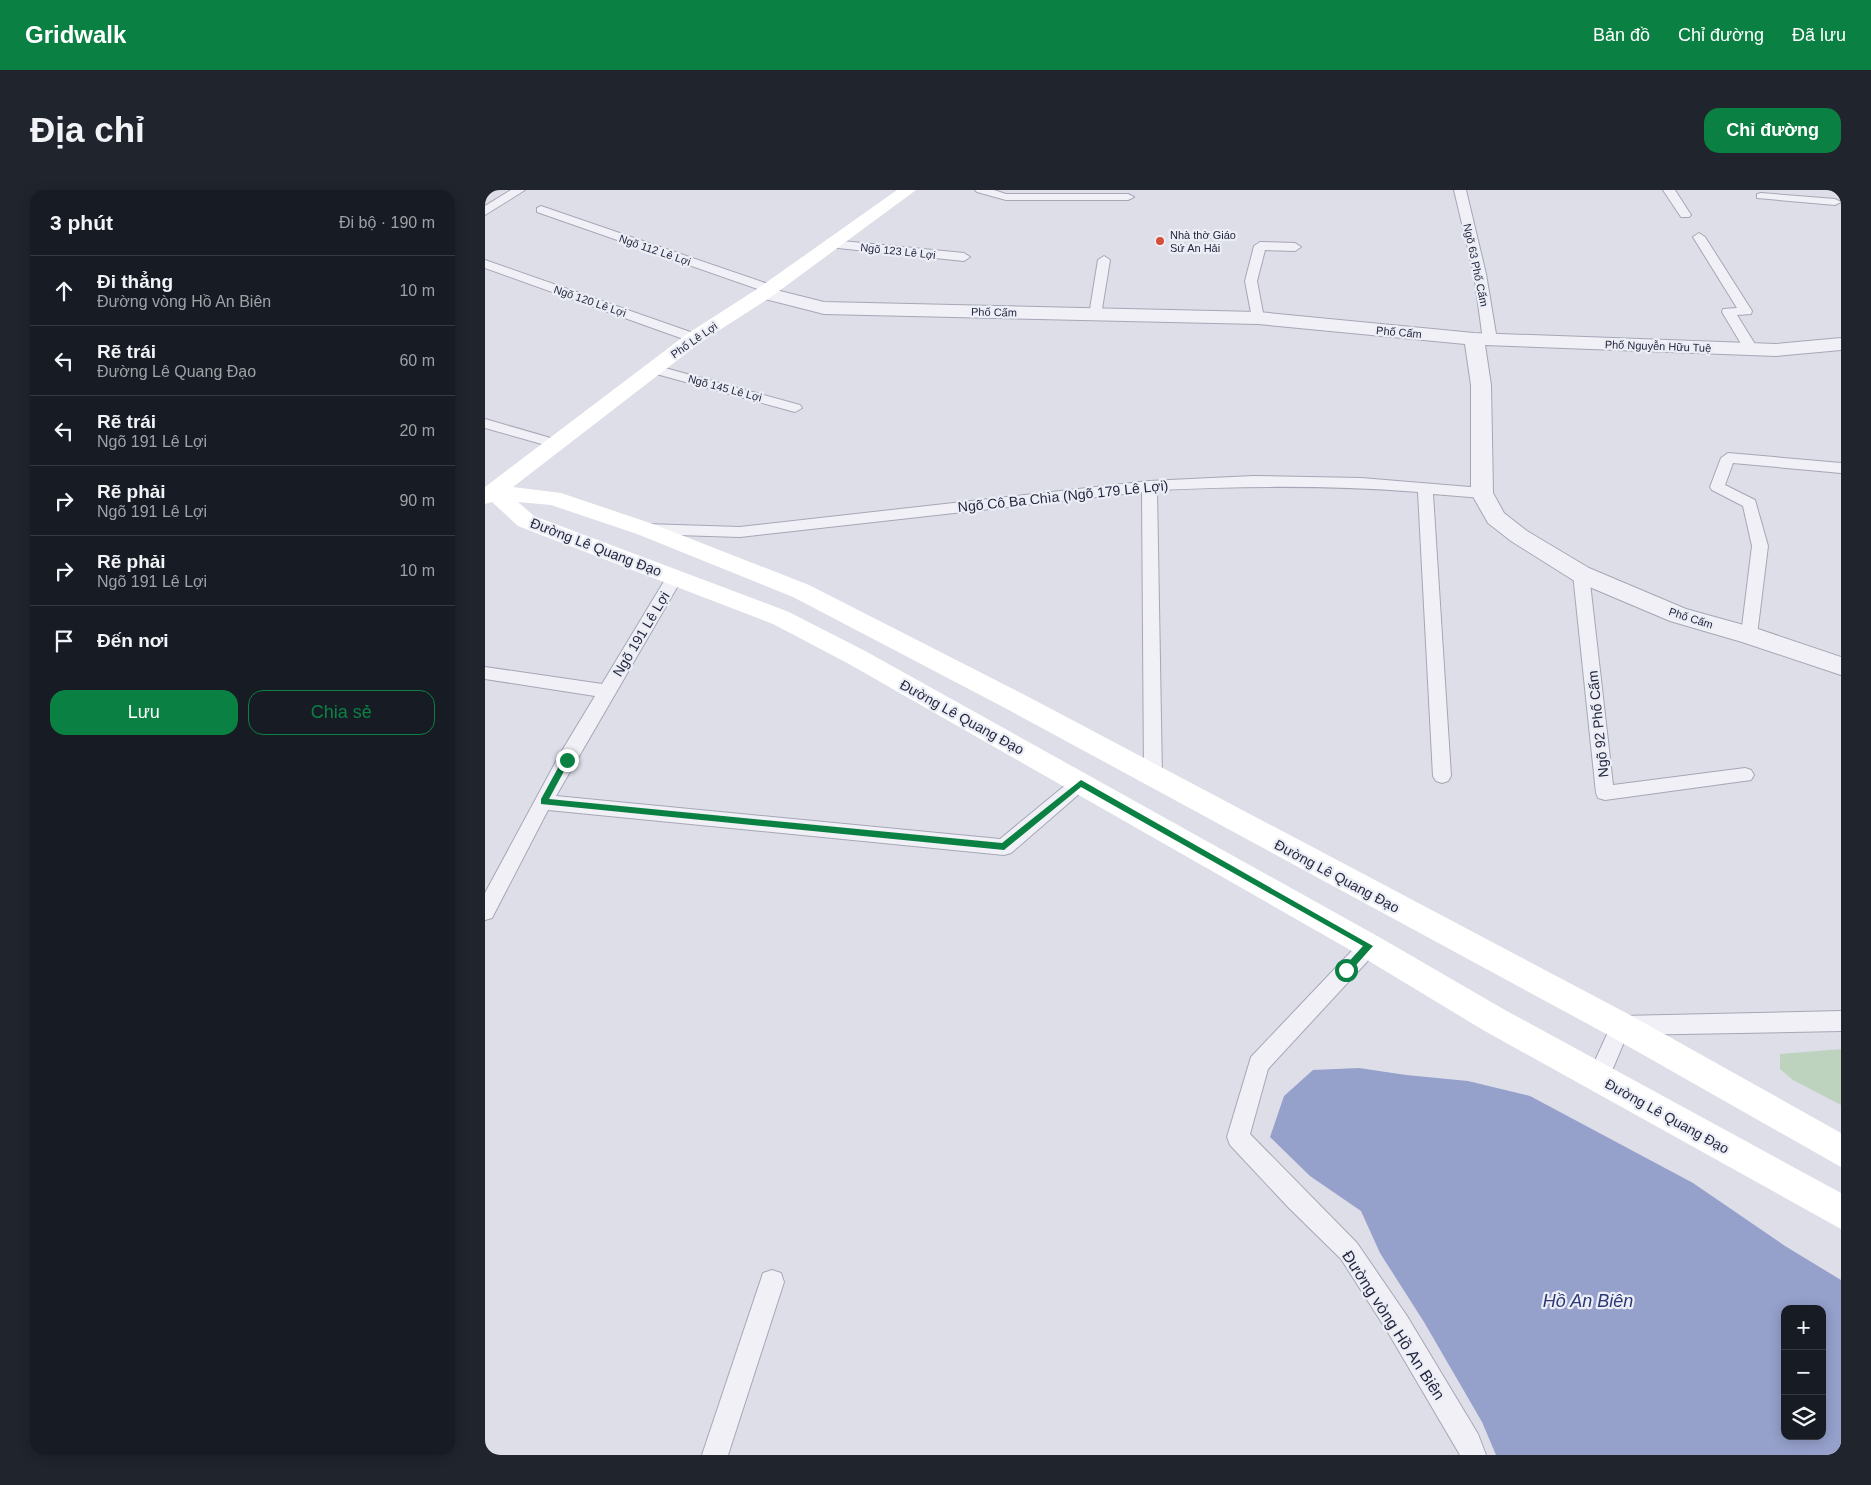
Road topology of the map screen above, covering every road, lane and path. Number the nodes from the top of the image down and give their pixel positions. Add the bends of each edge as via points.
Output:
1 (519, 190) edge
2 (908, 190) edge
3 (981, 190) edge
4 (1460, 190) edge
5 (1669, 190) edge
6 (1761, 196) dead end
7 (1128, 197) dead end
8 (1837, 201) edge
9 (541, 210) dead end
10 (485, 211) edge
11 (1685, 216) dead end
12 (1699, 236) dead end
13 (832, 244) junction
14 (1295, 247) dead end
15 (964, 257) dead end
16 (1104, 260) dead end
17 (485, 264) edge
18 (767, 291) junction
19 (1095, 315) junction
20 (1258, 318) junction
21 (694, 338) junction
22 (1482, 339) junction
23 (1841, 344) edge
24 (1751, 349) junction
25 (654, 369) junction
26 (795, 408) dead end
27 (485, 423) edge
28 (556, 444) junction
29 (1841, 468) edge
30 (1149, 486) junction
31 (1425, 488) junction
32 (1482, 493) junction
33 (489, 495) edge
34 (645, 529) junction
35 (1581, 574) junction
36 (675, 577) junction
37 (1749, 635) junction
38 (1841, 666) edge
39 (485, 673) edge
40 (607, 690) junction
41 (1745, 775) dead end
42 (1153, 776) junction
43 (1442, 776) dead end
44 (1081, 783) junction
45 (544, 802) junction
46 (485, 912) edge
47 (1369, 946) junction
48 (1841, 1021) edge
49 (1621, 1026) junction
50 (1598, 1078) junction
51 (1841, 1151) edge
52 (1841, 1212) edge
53 (772, 1282) dead end
54 (715, 1455) edge
55 (1473, 1455) edge

1 - 10 lane
2 - 13 street, Phố Lê Lợi
3 - 7 lane via 1005,197
4 - 22 lane, Ngõ 63 Phố Cấm via 1480,274
5 - 11 lane
6 - 8 lane
9 - 18 lane, Ngõ 112 Lê Lợi
12 - 24 lane via 1746,311 1728,312
13 - 15 lane, Ngõ 123 Lê Lợi
13 - 18 street, Phố Lê Lợi
14 - 20 lane via 1260,246 1251,281
16 - 19 lane
17 - 21 lane, Ngõ 120 Lê Lợi
18 - 19 street, Phố Cấm via 825,308
18 - 21 street, Phố Lê Lợi
19 - 20 street, Phố Cấm
20 - 22 street, Phố Cấm
21 - 25 street, Phố Lê Lợi
22 - 24 street, Phố Nguyễn Hữu Tuệ
22 - 32 street, Phố Cấm
23 - 24 street, Phố Nguyễn Hữu Tuệ
25 - 26 lane, Ngõ 145 Lê Lợi
25 - 28 street, Phố Lê Lợi
27 - 28 lane
28 - 33 street, Phố Lê Lợi
29 - 37 lane via 1728,458 1717,486 1749,503 1760,546
30 - 31 lane, Ngõ Cô Ba Chìa (Ngõ 179 Lê Lợi) via 1253,481
30 - 34 lane, Ngõ Cô Ba Chìa (Ngõ 179 Lê Lợi) via 749,531
30 - 42 lane
31 - 32 lane, Ngõ Cô Ba Chìa (Ngõ 179 Lê Lợi)
31 - 43 lane
32 - 35 street, Phố Cấm via 1496,518
33 - 34 street, Đường Lê Quang Đạo via 553,498
33 - 36 street, Đường Lê Quang Đạo via 526,521
34 - 42 street, Đường Lê Quang Đạo via 801,591
35 - 37 street, Phố Cấm via 1678,615
35 - 41 lane, Ngõ 92 Phố Cấm via 1605,793
36 - 40 lane, Ngõ 191 Lê Lợi
36 - 44 street, Đường Lê Quang Đạo via 781,618
37 - 38 street, Phố Cấm
39 - 40 lane, Ngõ 191 Lê Lợi
40 - 45 lane, Ngõ 191 Lê Lợi
42 - 49 street, Đường Lê Quang Đạo
44 - 45 lane via 1004,847
44 - 47 street, Đường Lê Quang Đạo
45 - 46 lane, Ngõ 191 Lê Lợi
47 - 50 street, Đường Lê Quang Đạo
47 - 55 lane, Đường vòng Hồ An Biên via 1259,1064 1238,1137 1349,1251 1398,1325 1469,1443
48 - 49 lane
49 - 50 lane
49 - 51 street, Đường Lê Quang Đạo
50 - 52 street, Đường Lê Quang Đạo
53 - 54 lane

